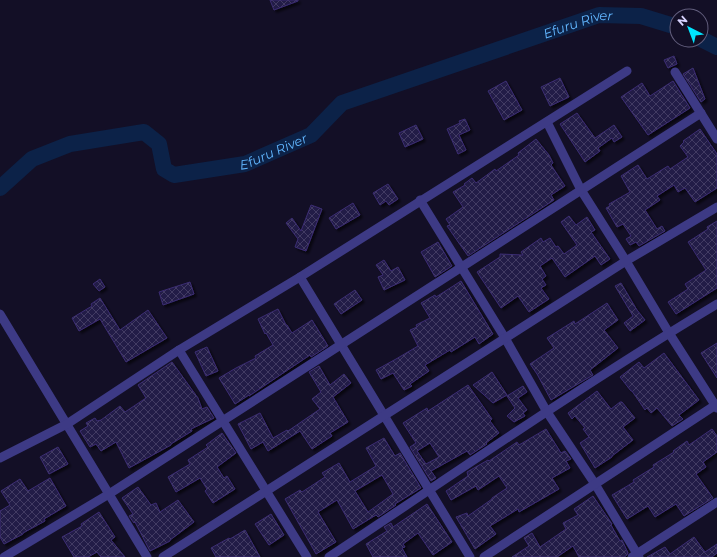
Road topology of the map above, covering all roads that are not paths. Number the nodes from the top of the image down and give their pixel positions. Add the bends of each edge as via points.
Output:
1 (628, 71) dead end
2 (675, 72) dead end
3 (701, 113) junction
4 (547, 122) junction
5 (717, 139) edge
6 (581, 190) junction
7 (420, 200) junction
8 (717, 207) edge
9 (626, 261) junction
10 (461, 267) junction
11 (300, 276) junction
12 (717, 304) edge
13 (0, 314) edge
14 (669, 333) junction
15 (505, 338) junction
16 (342, 344) junction
17 (179, 350) junction
18 (716, 405) edge
19 (548, 412) junction
20 (384, 415) junction
21 (223, 420) junction
22 (67, 424) junction
23 (0, 458) edge
24 (595, 484) junction
25 (430, 490) junction
26 (266, 491) junction
27 (109, 494) junction
28 (717, 502) edge
29 (636, 556) edge
30 (4, 557) edge
31 (147, 557) edge
32 (163, 557) edge
33 (307, 557) edge
34 (329, 557) edge
35 (470, 557) edge
36 (484, 557) edge

1 - 4 street
2 - 3 street
3 - 5 street
3 - 6 street
4 - 6 street
4 - 7 street
6 - 9 street
6 - 10 street
7 - 10 street
7 - 11 street
8 - 9 street
9 - 14 street
9 - 15 street
10 - 15 street
10 - 16 street
11 - 16 street
11 - 17 street
12 - 14 street
13 - 22 street
14 - 18 street
14 - 19 street
15 - 19 street
15 - 20 street
16 - 20 street
16 - 21 street
17 - 21 street
17 - 22 street
18 - 24 street
19 - 24 street
19 - 25 street
20 - 25 street
20 - 26 street
21 - 26 street
21 - 27 street
22 - 23 street
22 - 27 street
24 - 29 street
24 - 36 street
25 - 34 street
25 - 35 street
26 - 32 street
26 - 33 street
27 - 30 street
27 - 31 street
28 - 29 street

